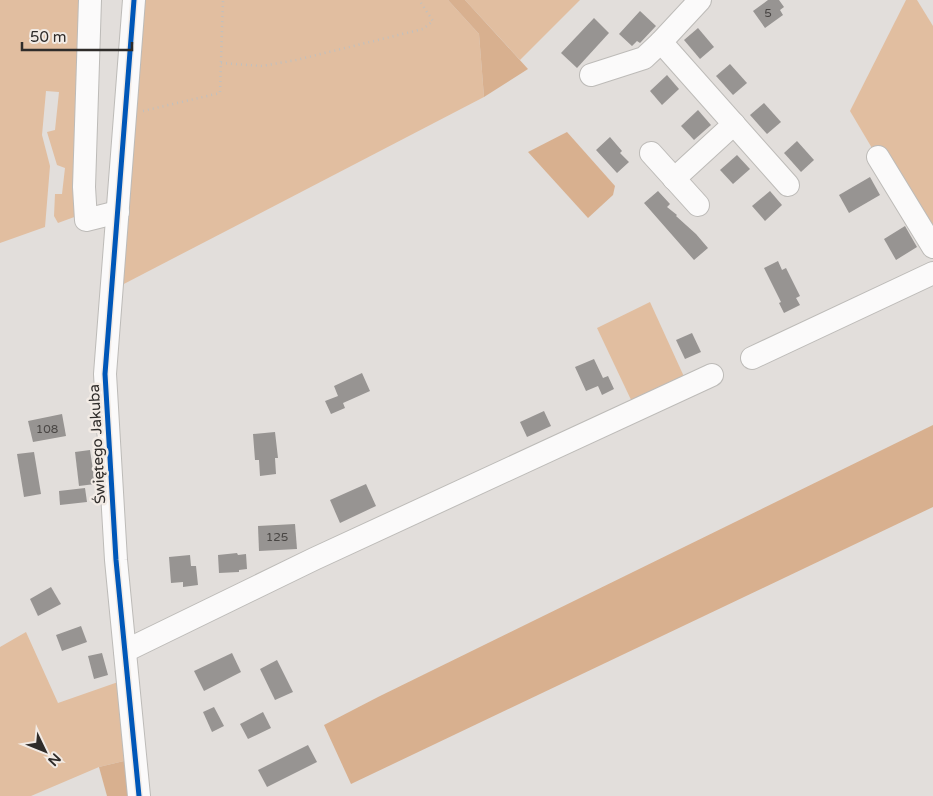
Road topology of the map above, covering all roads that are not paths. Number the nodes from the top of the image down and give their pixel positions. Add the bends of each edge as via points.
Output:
1 (90, 0) edge
2 (134, 0) edge
3 (700, 0) edge
4 (661, 42) junction
5 (592, 75) dead end
6 (734, 124) junction
7 (650, 153) dead end
8 (878, 157) dead end
9 (674, 179) junction
10 (788, 185) dead end
11 (698, 205) dead end
12 (118, 212) junction
13 (933, 247) edge
14 (933, 273) edge
15 (752, 358) dead end
16 (712, 375) dead end
17 (125, 651) junction
18 (139, 796) edge

1 - 12 street via 84,187 86,220
2 - 12 street, Świętego Jakuba
3 - 4 street
4 - 5 street via 644,58
4 - 6 street
6 - 9 street
6 - 10 street
7 - 9 street
8 - 13 street
9 - 11 street
12 - 17 street, Świętego Jakuba via 106,374 116,560
14 - 15 street
16 - 17 street via 323,555
17 - 18 street, Świętego Jakuba

